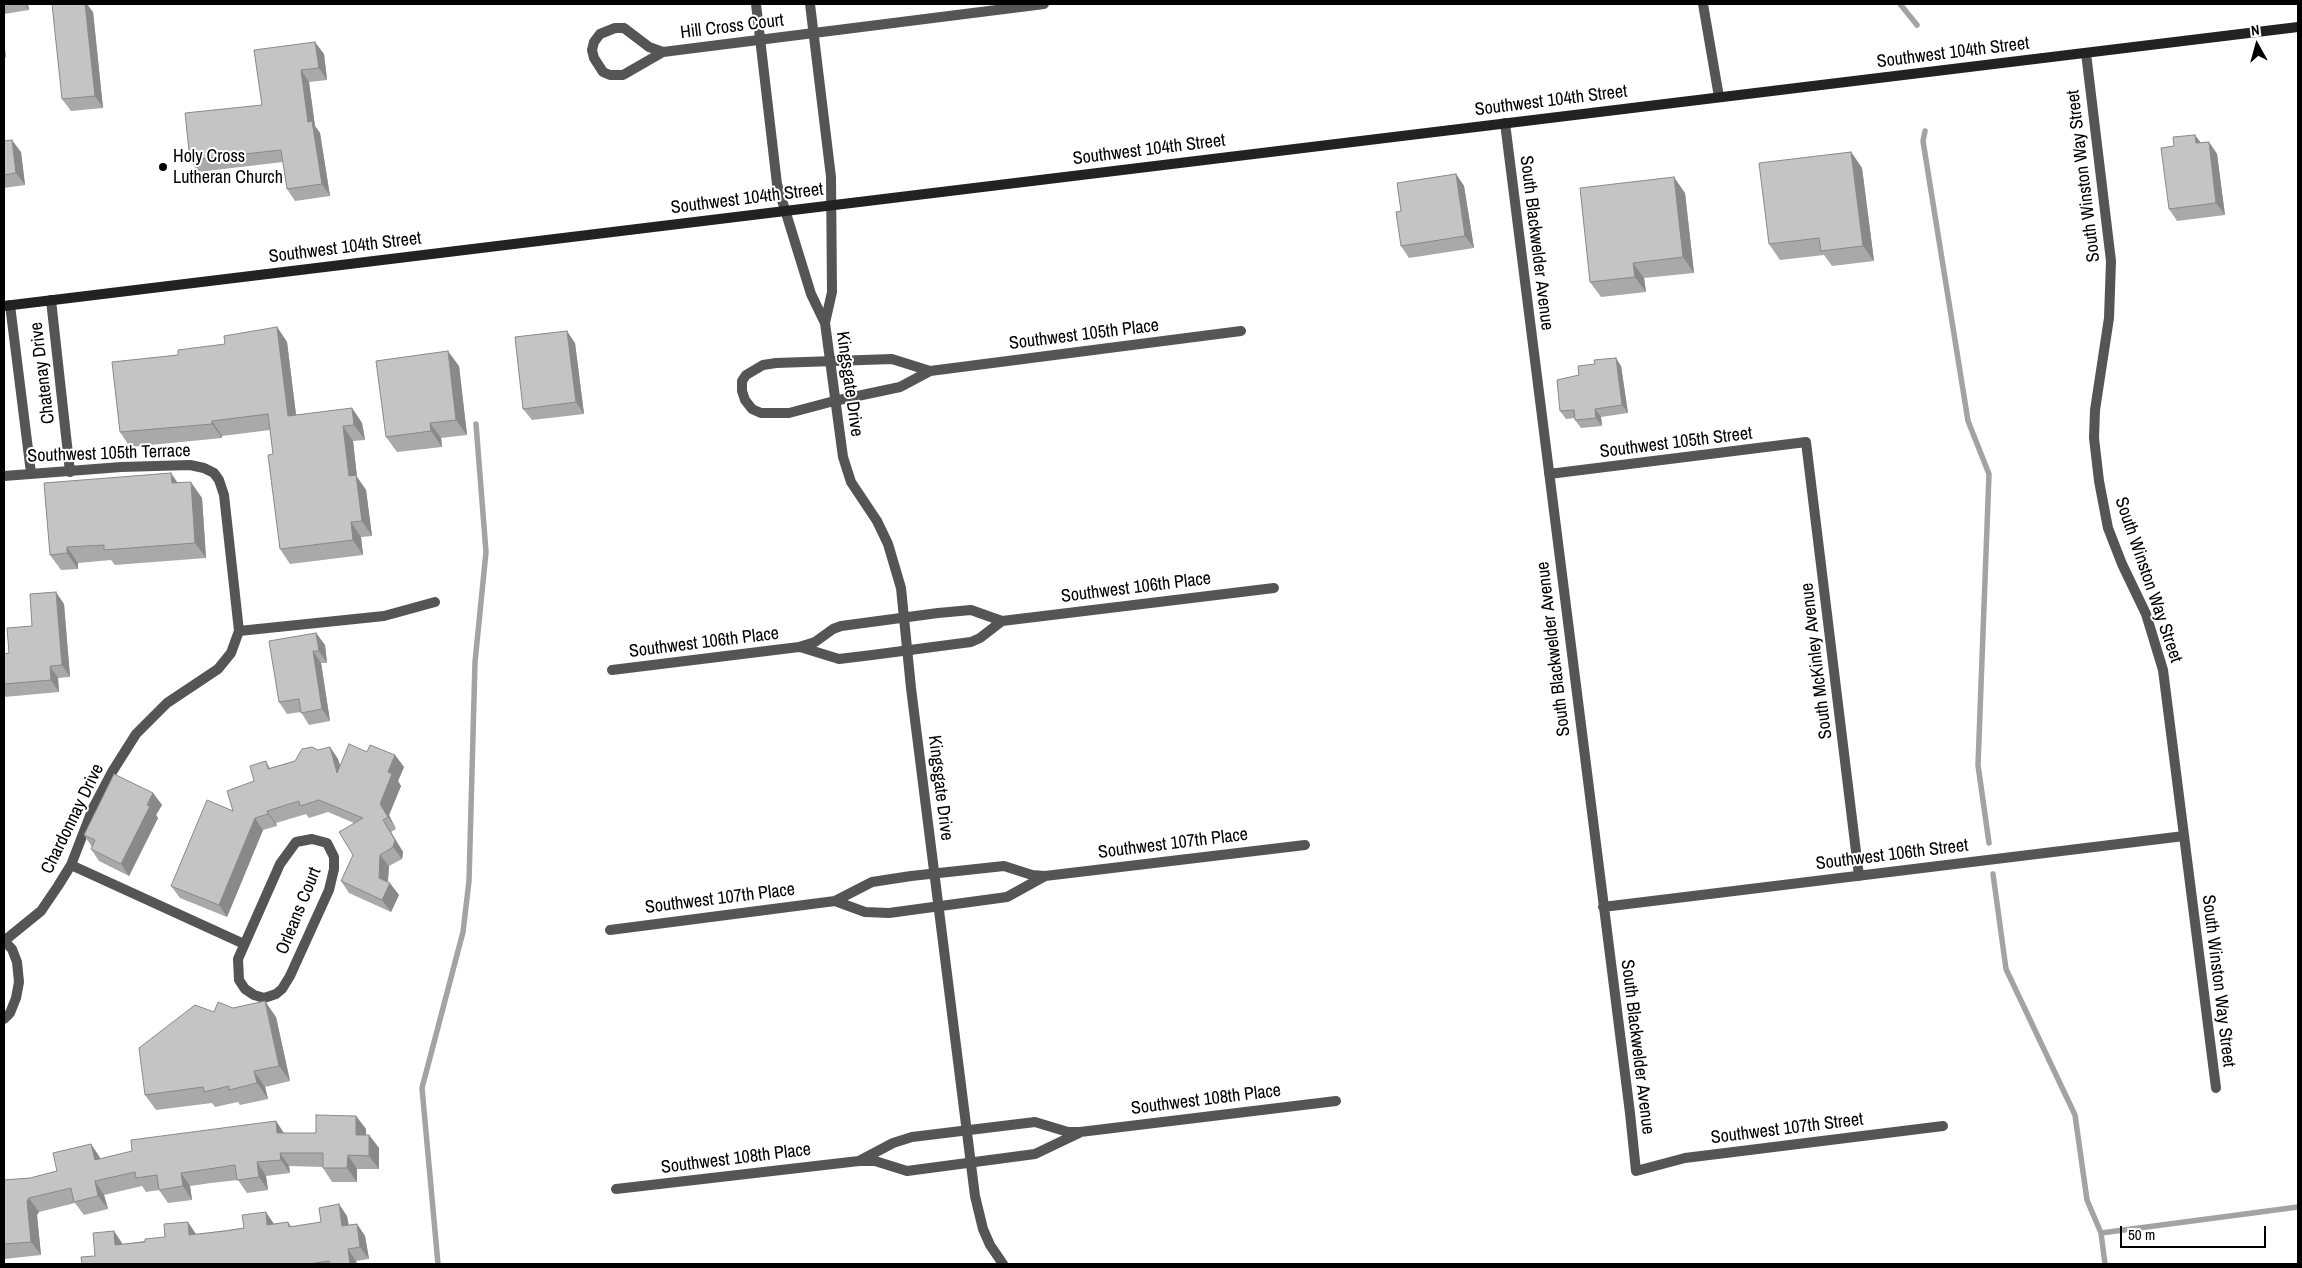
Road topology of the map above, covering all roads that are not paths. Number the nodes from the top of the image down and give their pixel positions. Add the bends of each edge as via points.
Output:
1 (756, 4) edge
2 (810, 4) edge
3 (1044, 4) edge
4 (1704, 4) edge
5 (2298, 27) edge
6 (814, 34) junction
7 (760, 40) junction
8 (663, 52) junction
9 (2086, 54) junction
10 (1718, 97) junction
11 (1505, 124) junction
12 (831, 205) junction
13 (785, 211) junction
14 (51, 300) junction
15 (7, 305) edge
16 (825, 323) junction
17 (1241, 331) dead end
18 (829, 360) junction
19 (930, 370) junction
20 (834, 401) junction
21 (1806, 442) joint
22 (70, 472) junction
23 (31, 473) junction
24 (214, 473) joint
25 (1549, 474) junction
26 (4, 476) edge
27 (1274, 588) dead end
28 (435, 602) dead end
29 (904, 618) junction
30 (1002, 621) junction
31 (239, 631) junction
32 (799, 647) junction
33 (907, 651) junction
34 (612, 670) dead end
35 (2184, 836) junction
36 (1305, 844) dead end
37 (71, 865) junction
38 (934, 874) junction
39 (1045, 876) junction
40 (1860, 876) junction
41 (835, 901) junction
42 (939, 906) junction
43 (1603, 907) junction
44 (610, 930) dead end
45 (4, 941) edge
46 (244, 944) junction
47 (4, 1019) edge
48 (2216, 1088) dead end
49 (1336, 1101) dead end
50 (1944, 1126) dead end
51 (966, 1131) junction
52 (1080, 1132) junction
53 (859, 1161) junction
54 (970, 1163) junction
55 (1636, 1171) joint
56 (616, 1189) dead end
57 (1003, 1264) edge

1 - 7 street, Kingsgate Drive
2 - 6 street, Kingsgate Drive
3 - 6 street, Hill Cross Court
4 - 10 street
5 - 9 main road, Southwest 104th Street
6 - 7 street, Hill Cross Court
6 - 12 street, Kingsgate Drive via 831,177
7 - 8 street, Hill Cross Court
7 - 13 street, Kingsgate Drive via 777,184
8 - 8 street, Hill Cross Court via 624,28 600,34 592,50 598,65 610,75 635,70
9 - 10 main road, Southwest 104th Street
9 - 35 street, South Winston Way Street via 2111,260 2109,318 2095,410 2094,438 2099,481 2108,528 2146,614 2163,670
10 - 11 main road, Southwest 104th Street
11 - 12 main road, Southwest 104th Street
11 - 25 street, South Blackwelder Avenue
12 - 13 main road, Southwest 104th Street
12 - 16 street, Kingsgate Drive via 832,292
13 - 14 main road, Southwest 104th Street
13 - 16 street, Kingsgate Drive via 811,294
14 - 15 main road, Southwest 104th Street
14 - 22 street, Chatenay Drive
15 - 23 street, Chatenay Drive
16 - 18 street, Kingsgate Drive
17 - 19 street, Southwest 105th Place
18 - 19 street, Southwest 105th Place via 892,358
18 - 20 street, Kingsgate Drive
18 - 20 street, Southwest 105th Place via 764,365 746,375 742,391 752,409 761,413 803,410
19 - 20 street, Southwest 105th Place via 900,387
20 - 29 street, Kingsgate Drive via 848,473 888,544 901,588
21 - 25 street, Southwest 105th Street
21 - 40 street, South McKinley Avenue
22 - 23 street, Southwest 105th Terrace
22 - 24 street, Southwest 105th Terrace via 190,465
23 - 26 street, Southwest 105th Terrace
24 - 31 street, Chardonnay Drive via 224,495
25 - 43 street, South Blackwelder Avenue
27 - 30 street, Southwest 106th Place
28 - 31 street via 384,616
29 - 30 street, Southwest 106th Place via 971,610
29 - 32 street, Southwest 106th Place via 841,626 815,642
29 - 33 street, Kingsgate Drive
30 - 33 street, Southwest 106th Place via 971,642
31 - 37 street, Chardonnay Drive via 231,653 218,669 167,703 136,734 93,808
32 - 33 street, Southwest 106th Place via 839,659
32 - 34 street, Southwest 106th Place
33 - 38 street, Kingsgate Drive
35 - 40 street, Southwest 106th Street
35 - 48 street, South Winston Way Street
36 - 39 street, Southwest 107th Place
37 - 45 street, Chardonnay Drive via 41,911
37 - 46 street
38 - 39 street, Southwest 107th Place via 1004,866
38 - 41 street, Southwest 107th Place via 872,882
38 - 42 street, Kingsgate Drive
39 - 42 street, Southwest 107th Place via 1007,897
40 - 43 street, Southwest 106th Street
41 - 42 street, Southwest 107th Place via 875,913
41 - 44 street, Southwest 107th Place
42 - 51 street, Kingsgate Drive
43 - 55 street, South Blackwelder Avenue
45 - 47 street via 12,949 17,962 19,982 10,1013
46 - 46 street, Orleans Court via 238,959 239,980 244,989 264,998 276,994 290,976 329,890 334,857 327,843 312,839 296,842 280,864
49 - 52 street, Southwest 108th Place
50 - 55 street, Southwest 107th Street via 1685,1158
51 - 52 street, Southwest 108th Place via 1035,1122 1068,1132
51 - 53 street, Southwest 108th Place via 901,1140
51 - 54 street, Kingsgate Drive
52 - 54 street, Southwest 108th Place via 1035,1154
53 - 54 street, Southwest 108th Place via 875,1161 907,1171
53 - 56 street, Southwest 108th Place
54 - 57 street, Kingsgate Drive via 978,1214 990,1245

